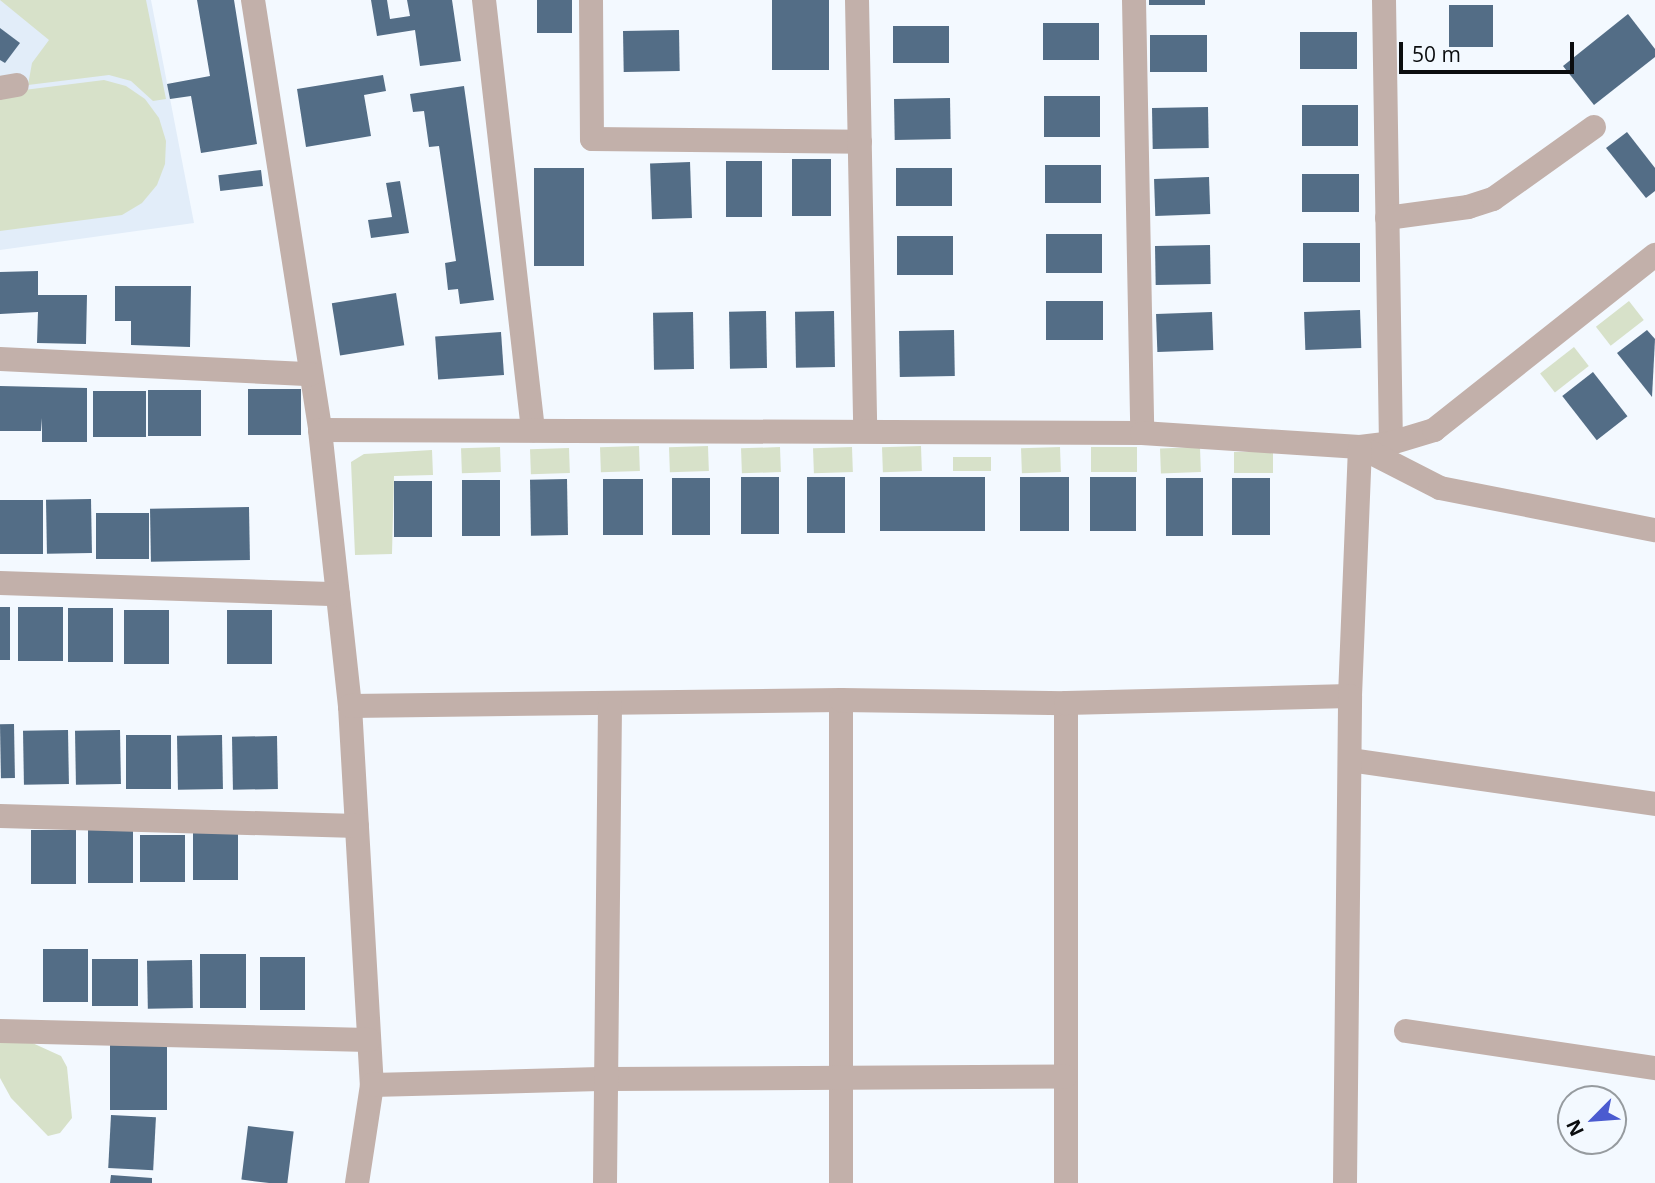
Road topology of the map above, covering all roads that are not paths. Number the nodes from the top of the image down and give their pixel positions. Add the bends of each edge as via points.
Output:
1 (253, 0) edge
2 (484, 0) edge
3 (591, 0) edge
4 (857, 0) edge
5 (1134, 0) edge
6 (1384, 0) edge
7 (1594, 127) dead end
8 (860, 142) junction
9 (1387, 218) junction
10 (1655, 255) edge
11 (0, 359) edge
12 (311, 374) junction
13 (320, 430) junction
14 (533, 430) junction
15 (865, 431) junction
16 (1142, 433) junction
17 (1391, 443) junction
18 (1360, 447) junction
19 (1655, 530) edge
20 (0, 583) edge
21 (338, 594) junction
22 (1350, 696) junction
23 (841, 700) junction
24 (1066, 703) junction
25 (610, 704) junction
26 (350, 706) junction
27 (1350, 760) junction
28 (1655, 804) edge
29 (0, 816) edge
30 (356, 826) junction
31 (0, 1031) edge
32 (1406, 1031) dead end
33 (369, 1040) junction
34 (1655, 1068) edge
35 (842, 1077) junction
36 (1065, 1077) junction
37 (609, 1079) junction
38 (372, 1086) junction
39 (357, 1183) edge
40 (605, 1183) edge
41 (841, 1183) edge
42 (1066, 1183) edge
43 (1345, 1183) edge

1 - 12 street
2 - 14 street
3 - 8 street via 592,139
4 - 8 street
5 - 16 street
6 - 9 street
7 - 9 street via 1493,199 1468,208
8 - 15 street
9 - 17 street
10 - 17 street via 1434,430
11 - 12 street
12 - 13 street
13 - 14 street
13 - 21 street
14 - 15 street
15 - 16 street
16 - 18 street
17 - 18 street
18 - 19 street via 1440,488
18 - 22 street
20 - 21 street
21 - 26 street
22 - 24 street
22 - 27 street
23 - 24 street
23 - 25 street
23 - 35 street
24 - 36 street
25 - 26 street
25 - 37 street
26 - 30 street
27 - 28 street
27 - 43 street
29 - 30 street
30 - 33 street
31 - 33 street
32 - 34 street
33 - 38 street
35 - 36 street
35 - 37 street
35 - 41 street
36 - 42 street
37 - 38 street
37 - 40 street
38 - 39 street

